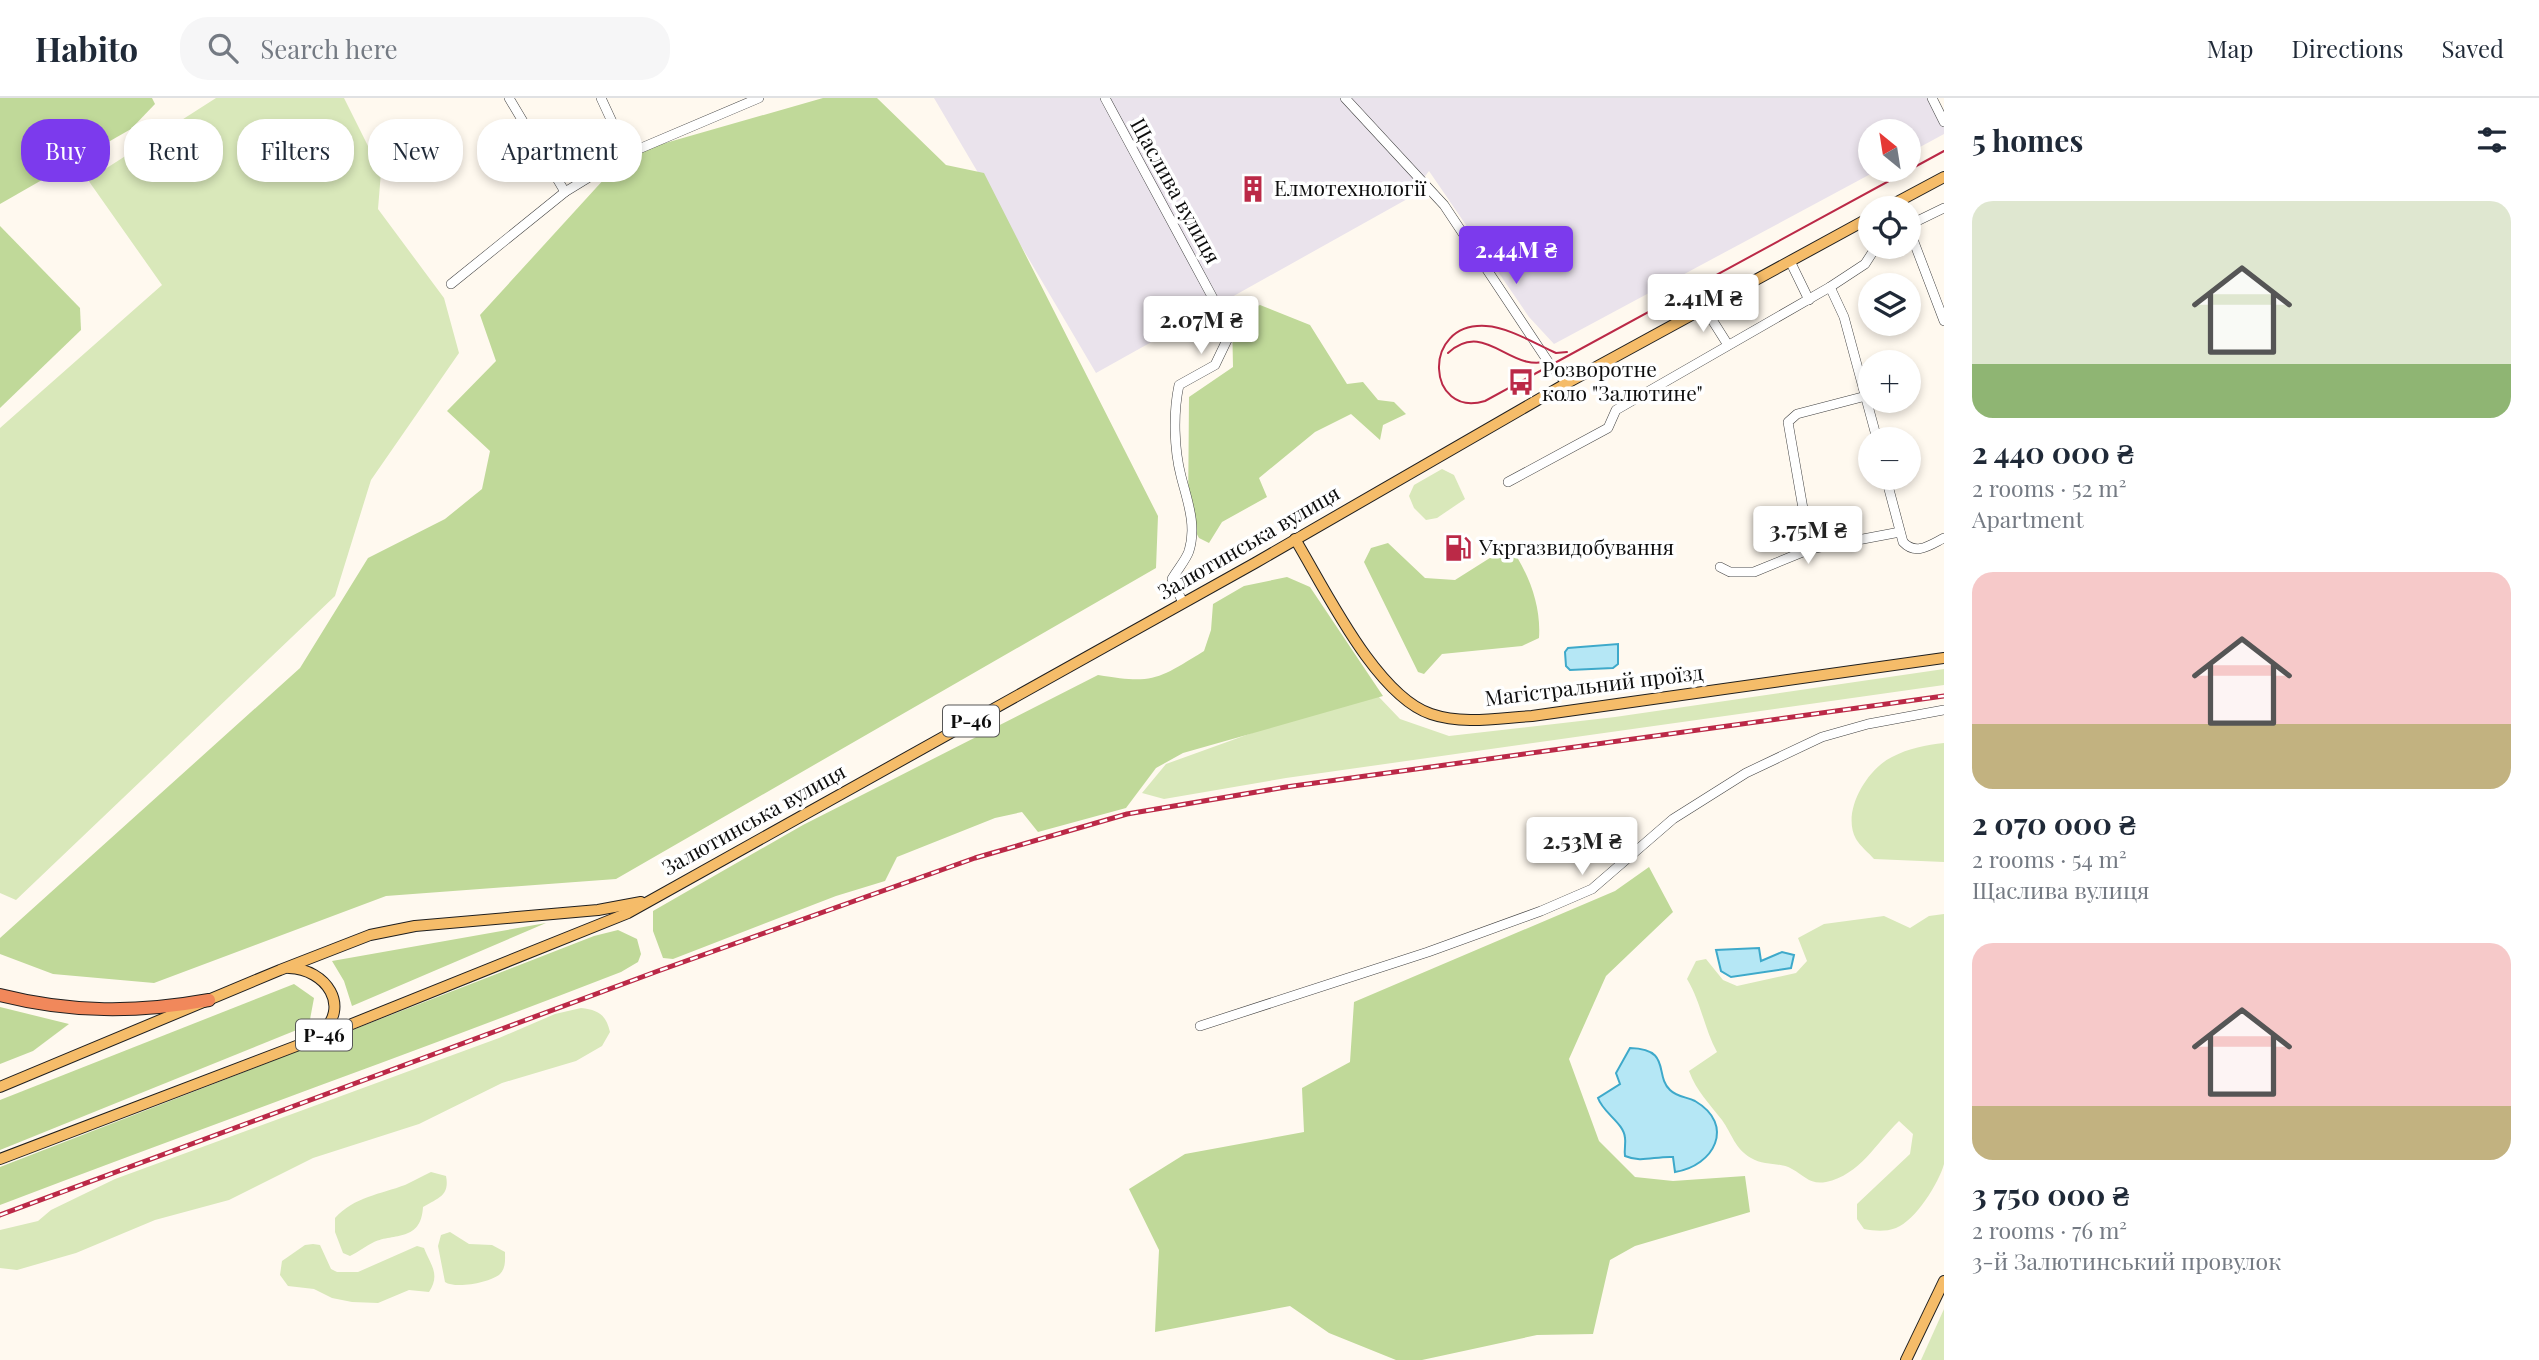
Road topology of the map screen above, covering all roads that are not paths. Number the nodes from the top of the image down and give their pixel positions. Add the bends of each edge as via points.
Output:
1 (509, 98) edge
2 (601, 98) edge
3 (759, 98) edge
4 (1105, 98) edge
5 (1345, 98) edge
6 (1932, 98) edge
7 (611, 119) edge
8 (1944, 122) edge
9 (642, 148) edge
10 (1944, 177) edge
11 (582, 182) edge
12 (565, 192) junction
13 (1913, 196) edge
14 (1944, 208) edge
15 (1921, 220) edge
16 (1858, 224) edge
17 (1868, 259) edge
18 (1921, 259) edge
19 (1790, 261) junction
20 (452, 284) dead end
21 (1830, 287) junction
22 (1809, 300) junction
23 (1704, 307) junction
24 (1944, 321) edge
25 (1728, 345) junction
26 (1858, 367) edge
27 (1567, 383) junction
28 (1858, 398) edge
29 (1508, 482) dead end
30 (1889, 490) edge
31 (1900, 532) junction
32 (1944, 538) edge
33 (1295, 539) junction
34 (1810, 549) junction
35 (1720, 567) dead end
36 (1183, 603) junction
37 (1944, 659) edge
38 (1944, 710) edge
39 (644, 901) junction
40 (280, 970) junction
41 (0, 995) edge
42 (209, 1000) junction
43 (1200, 1026) dead end
44 (312, 1040) junction
45 (0, 1087) edge
46 (0, 1159) edge
47 (1944, 1281) edge
48 (1906, 1360) edge

1 - 12 street
2 - 7 street
3 - 9 street
4 - 36 street, Щаслива вулиця via 1216,302 1227,340 1215,365 1179,385 1176,400 1180,474 1191,529 1189,551 1172,579
5 - 27 street via 1444,205
6 - 8 street
10 - 13 main road
11 - 12 street
12 - 20 street
14 - 15 street
16 - 19 main road, Залютинська вулиця / Р-46
17 - 21 street
18 - 24 street
19 - 22 street
19 - 23 main road, Залютинська вулиця / Р-46
21 - 22 street
21 - 26 street
22 - 25 street
23 - 25 street
23 - 27 main road, Залютинська вулиця / Р-46
25 - 29 street via 1616,410 1608,428
27 - 33 main road, Залютинська вулиця / Р-46
28 - 34 street via 1797,414 1788,422
30 - 31 street
31 - 32 street via 1903,542 1917,550
31 - 34 street
33 - 36 main road, Залютинська вулиця / Р-46
33 - 37 main road, Магістральний проїзд via 1367,658 1393,690 1430,714 1470,720 1532,716
34 - 35 street via 1754,572
36 - 39 main road, Залютинська вулиця / Р-46
38 - 43 street via 1822,737 1746,772 1673,819 1592,889 1541,911
39 - 40 main road, Р-46 via 598,910 400,928
39 - 44 main road, Р-46 via 628,913
40 - 42 main road, Р-46
40 - 44 main road via 315,974 333,994 335,1012 330,1024
41 - 42 highway via 112,1012
42 - 45 main road, Р-46
44 - 46 main road, Р-46
47 - 48 main road

